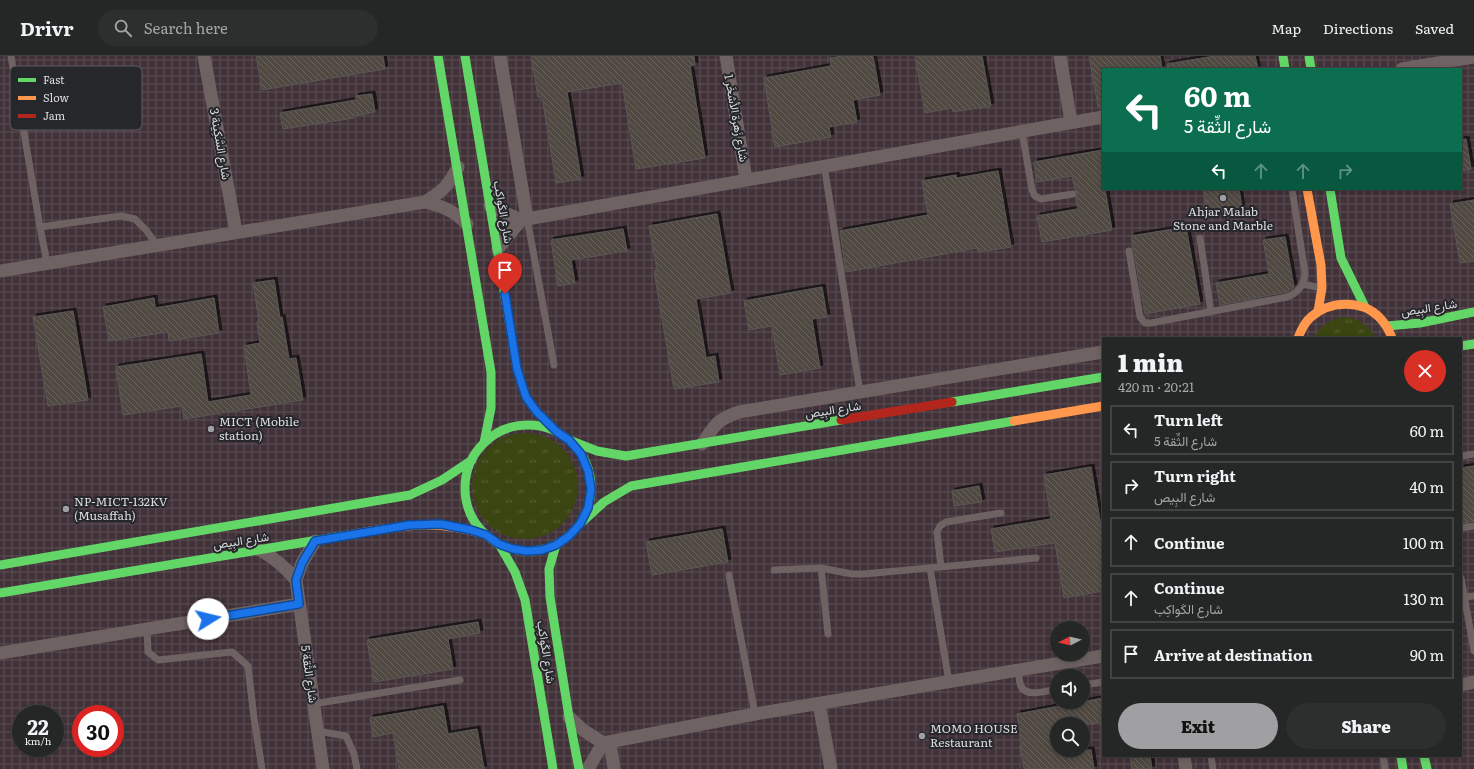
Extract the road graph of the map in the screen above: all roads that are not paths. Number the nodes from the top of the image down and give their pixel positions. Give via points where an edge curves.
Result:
1 (11, 56) edge
2 (204, 56) edge
3 (438, 56) edge
4 (465, 56) edge
5 (500, 56) edge
6 (726, 56) edge
7 (1060, 56) edge
8 (1283, 56) edge
9 (1474, 57) edge
10 (1310, 61) edge
11 (13, 66) edge
12 (1285, 68) edge
13 (1320, 68) edge
14 (1408, 68) edge
15 (1102, 117) edge
16 (1071, 122) junction
17 (24, 130) edge
18 (1022, 131) junction
19 (824, 165) junction
20 (458, 167) junction
21 (746, 179) junction
22 (1292, 190) edge
23 (1307, 190) edge
24 (1330, 190) edge
25 (1073, 194) dead end
26 (425, 202) junction
27 (490, 206) junction
28 (524, 219) junction
29 (467, 224) junction
30 (40, 227) junction
31 (236, 232) junction
32 (1200, 238) dead end
33 (157, 245) junction
34 (498, 249) junction
35 (1130, 251) dead end
36 (47, 263) junction
37 (0, 271) edge
38 (1302, 284) junction
39 (1322, 288) junction
40 (1365, 307) junction
41 (1318, 311) junction
42 (1211, 312) junction
43 (1474, 312) edge
44 (1387, 326) junction
45 (1299, 335) edge
46 (1392, 337) edge
47 (1474, 344) edge
48 (1462, 346) edge
49 (1102, 352) edge
50 (554, 365) dead end
51 (1102, 378) edge
52 (860, 392) junction
53 (1102, 406) edge
54 (557, 432) junction
55 (569, 440) junction
56 (484, 444) junction
57 (702, 444) junction
58 (1474, 454) edge
59 (1462, 456) edge
60 (472, 460) junction
61 (1001, 513) dead end
62 (580, 524) junction
63 (1474, 526) edge
64 (1462, 528) edge
65 (486, 535) junction
66 (315, 541) junction
67 (499, 544) junction
68 (556, 545) junction
69 (260, 550) junction
70 (1036, 558) dead end
71 (0, 565) edge
72 (941, 567) junction
73 (821, 568) junction
74 (930, 568) junction
75 (774, 570) dead end
76 (729, 575) dead end
77 (296, 580) junction
78 (1462, 584) edge
79 (0, 594) edge
80 (1474, 596) edge
81 (1464, 597) junction
82 (299, 604) junction
83 (147, 629) junction
84 (828, 634) dead end
85 (1474, 651) edge
86 (0, 653) edge
87 (1102, 656) edge
88 (1018, 670) junction
89 (460, 680) dead end
90 (949, 682) junction
91 (1102, 682) edge
92 (1474, 682) edge
93 (1090, 684) edge
94 (1462, 685) edge
95 (1050, 690) edge
96 (313, 704) junction
97 (820, 704) junction
98 (755, 714) junction
99 (569, 716) junction
100 (317, 731) junction
101 (606, 742) junction
102 (1184, 757) edge
103 (1211, 757) edge
104 (1383, 757) edge
105 (1401, 757) edge
106 (1424, 757) edge
107 (262, 769) edge
108 (323, 769) edge
109 (357, 769) edge
110 (553, 769) edge
111 (579, 769) edge
112 (588, 769) edge
113 (614, 769) edge
114 (831, 769) edge
115 (1186, 769) edge
116 (1213, 769) edge
117 (1385, 769) edge
118 (1403, 769) edge
119 (1427, 769) edge

1 - 11 lane
2 - 31 street, شارع السَّكِينة 3
3 - 20 street
4 - 27 street, شارع الكَواكِب
5 - 28 street
6 - 21 street, شارع زَهرة الأشخَر 1
7 - 16 street
8 - 12 street
9 - 14 street
10 - 13 street
15 - 16 street
16 - 18 street
17 - 30 lane
18 - 19 street
18 - 25 lane via 1035,196 1041,199
19 - 21 street
19 - 52 lane
20 - 26 street via 441,192
20 - 29 street
21 - 28 street
22 - 38 lane via 1305,268
23 - 39 street via 1322,265
24 - 40 street via 1341,258
26 - 29 street via 458,214
26 - 31 street
27 - 28 street
27 - 34 street, شارع الكَواكِب
28 - 34 street
28 - 50 lane
29 - 56 street via 491,372 490,420
30 - 33 lane via 121,216 135,219
30 - 36 lane
31 - 33 street
32 - 42 lane
33 - 36 street
34 - 54 street, شارع الكَواكِب via 517,369 526,397
35 - 42 lane via 1143,322 1148,324
36 - 37 street
38 - 39 lane
38 - 42 lane via 1293,295 1287,297
39 - 41 street
40 - 41 street via 1349,303 1333,305
40 - 44 street
41 - 45 street via 1307,321
43 - 44 street, شارع البِيص via 1420,323
44 - 46 street
47 - 48 street
49 - 52 street
51 - 57 street, شارع البِيص
52 - 57 street via 726,416 717,422
53 - 62 street via 631,486 600,504
54 - 55 street
54 - 56 street via 526,425 496,434
55 - 57 street, شارع البِيص via 604,454 626,456
55 - 62 street via 581,454 588,471 591,489 588,508
56 - 60 street
58 - 59 lane
60 - 65 street via 465,492 468,508
60 - 71 street, شارع البِيص via 453,475 410,495
61 - 72 lane via 946,522 940,526 937,532
62 - 68 street
63 - 64 lane
65 - 66 street, شارع البِيص via 456,526 425,524
65 - 67 street
66 - 69 street, شارع البِيص
66 - 77 street, شارع الثِّقة 5 via 302,563
67 - 68 street via 527,551 542,550
67 - 110 street, شارع الكَواكِب via 515,572 525,600
68 - 99 street, شارع الكَواكِب via 549,569 550,597
69 - 77 street via 282,564
69 - 79 street, شارع البِيص
70 - 72 lane
72 - 74 lane
73 - 74 lane via 852,574
73 - 75 lane
73 - 84 lane
74 - 90 lane
76 - 98 lane
77 - 82 street, شارع الثِّقة 5
78 - 81 lane
80 - 81 lane
81 - 85 lane
82 - 83 street
82 - 96 street, شارع الثِّقة 5
83 - 86 street
83 - 107 lane via 148,652 158,660 232,652 248,666
87 - 88 street
88 - 90 street
88 - 95 lane via 1023,690 1034,693
89 - 96 lane
90 - 97 street
91 - 93 lane
92 - 94 street
96 - 100 street, شارع الثِّقة 5
97 - 98 street
97 - 114 street
98 - 101 street
99 - 101 street via 583,730
99 - 111 street, شارع الكَواكِب
100 - 108 street, شارع الثِّقة 5
100 - 109 lane via 346,736
101 - 112 street
101 - 113 street
102 - 115 street
103 - 116 lane
104 - 117 lane
105 - 118 street
106 - 119 street

